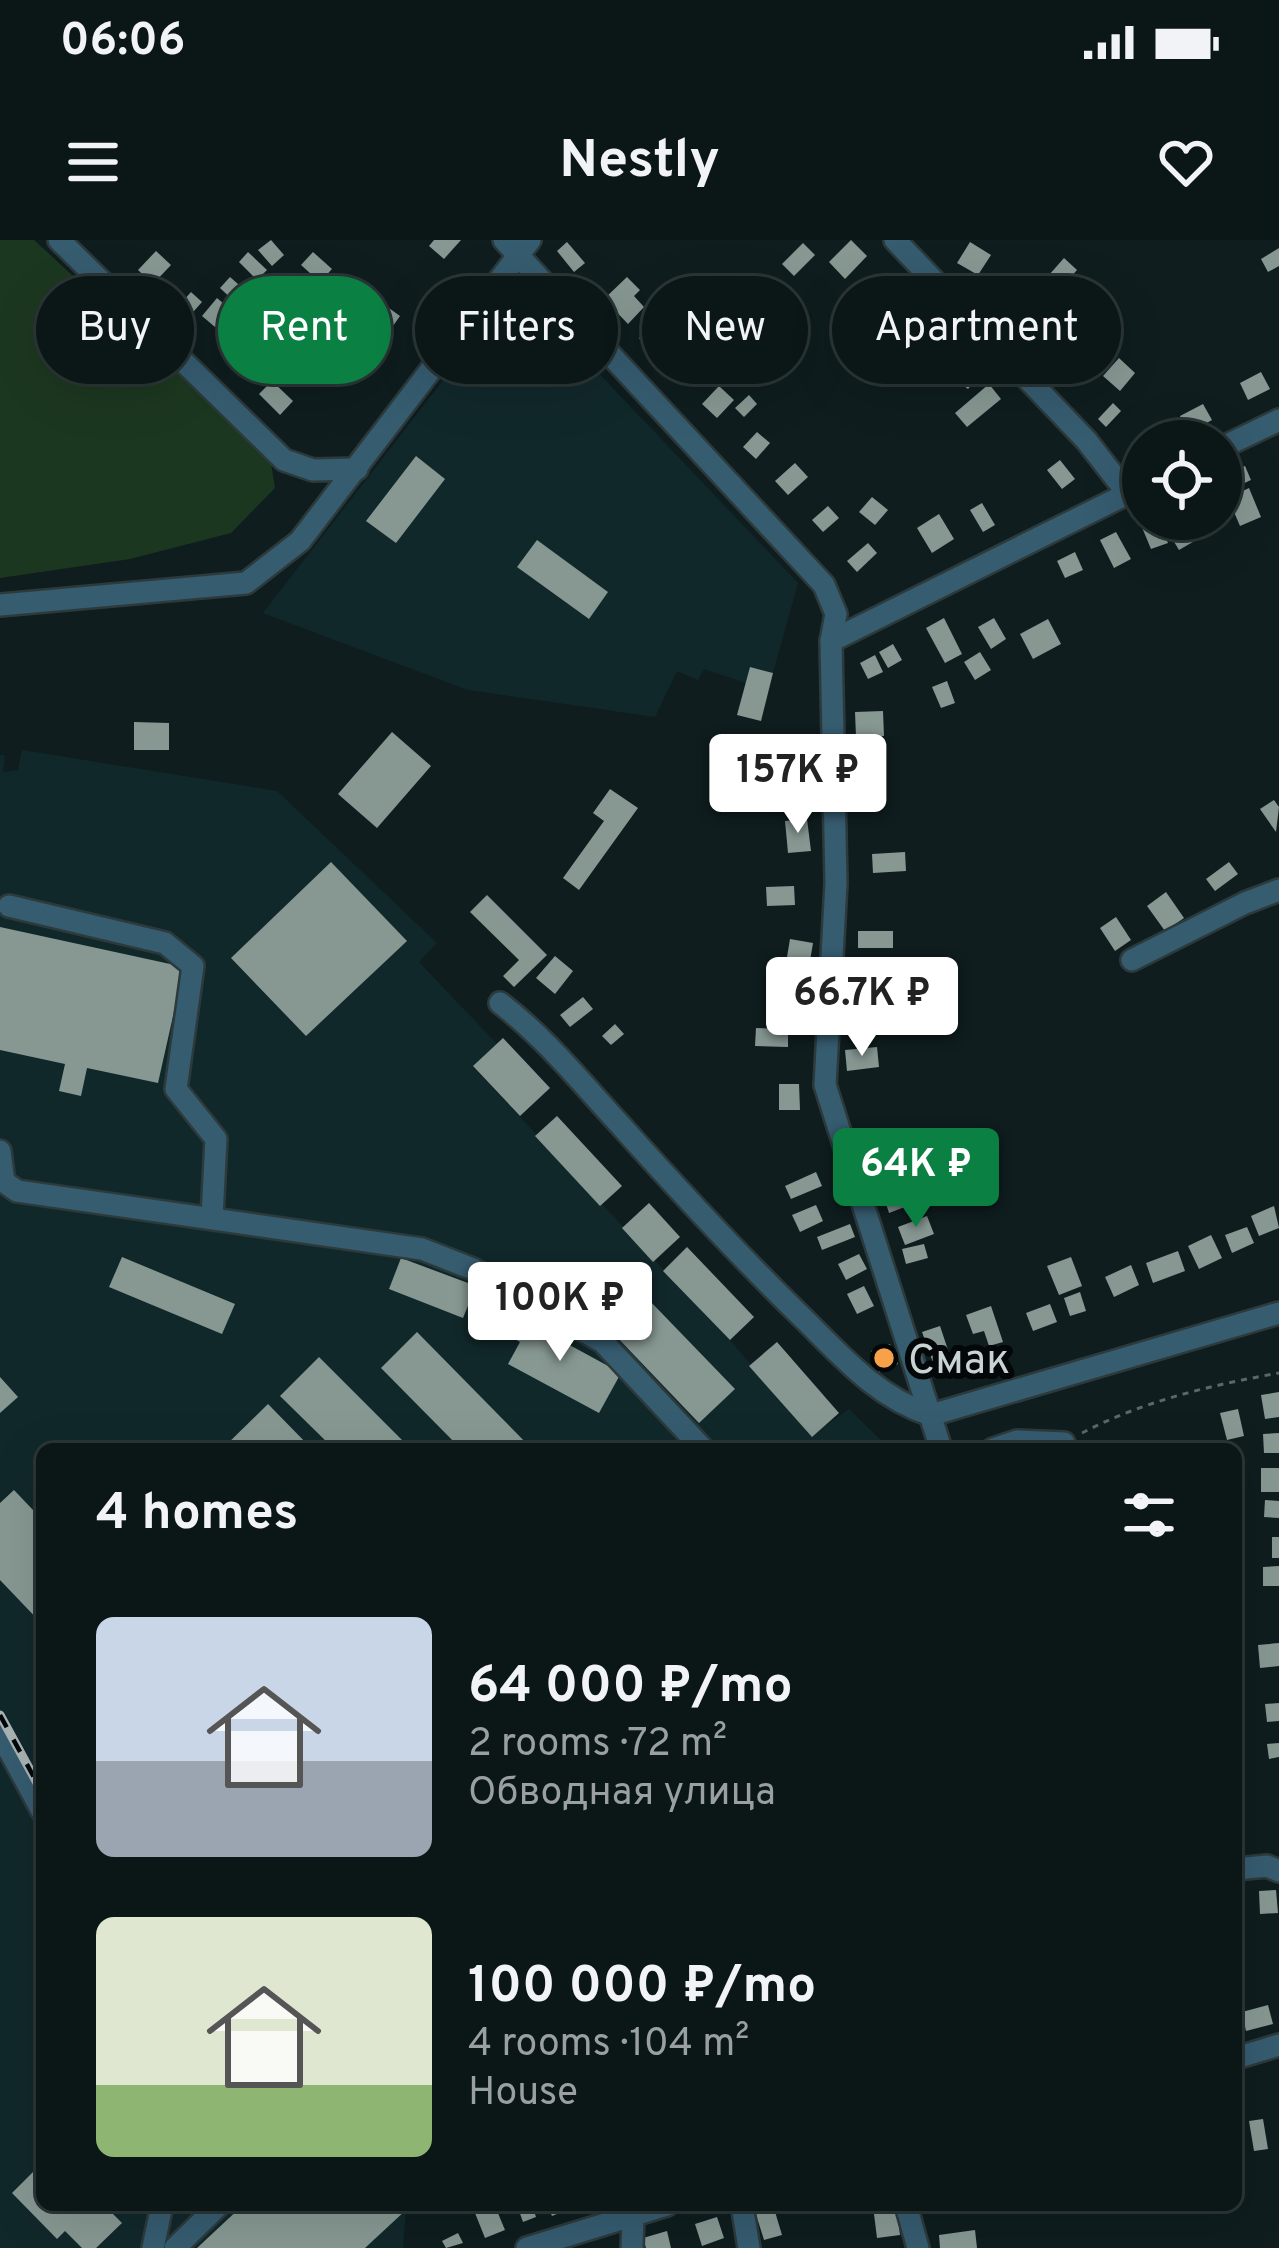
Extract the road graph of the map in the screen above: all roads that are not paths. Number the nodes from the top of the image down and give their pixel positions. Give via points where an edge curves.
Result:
1 (59, 240) edge
2 (895, 240) edge
3 (518, 245) edge
4 (1279, 420) edge
5 (1242, 438) edge
6 (357, 469) junction
7 (1122, 477) edge
8 (1122, 496) edge
9 (0, 604) edge
10 (830, 641) junction
11 (1279, 890) edge
12 (9, 906) dead end
13 (1132, 960) dead end
14 (500, 1003) dead end
15 (0, 1151) edge
16 (212, 1217) junction
17 (1279, 1313) edge
18 (931, 1415) junction
19 (697, 1443) edge
20 (939, 1443) edge
21 (0, 1733) edge
22 (36, 1800) edge
23 (1242, 1868) edge
24 (1279, 1870) edge
25 (1279, 2045) edge
26 (1242, 2056) edge
27 (161, 2211) edge
28 (213, 2211) edge
29 (650, 2211) edge
30 (743, 2211) edge
31 (908, 2211) edge
32 (633, 2217) junction
33 (535, 2247) edge
34 (153, 2248) edge
35 (175, 2248) edge
36 (632, 2248) edge
37 (749, 2248) edge
38 (918, 2248) edge

1 - 6 street via 284,460 313,470
2 - 7 street
3 - 6 street
3 - 10 street via 824,585 836,614
4 - 5 street
6 - 9 street via 300,541 246,583
8 - 10 street
10 - 18 street via 836,883 824,1084
11 - 13 street
12 - 16 street via 165,943 193,966 176,1089 216,1139
14 - 18 street via 854,1368 902,1406
15 - 16 street via 4,1182 17,1191
16 - 19 street via 422,1249 473,1269 603,1342
17 - 18 street
18 - 20 street
21 - 22 street
23 - 24 street
25 - 26 street
27 - 34 street
28 - 35 street
29 - 32 street
30 - 37 street
31 - 38 street
32 - 33 street
32 - 36 street

